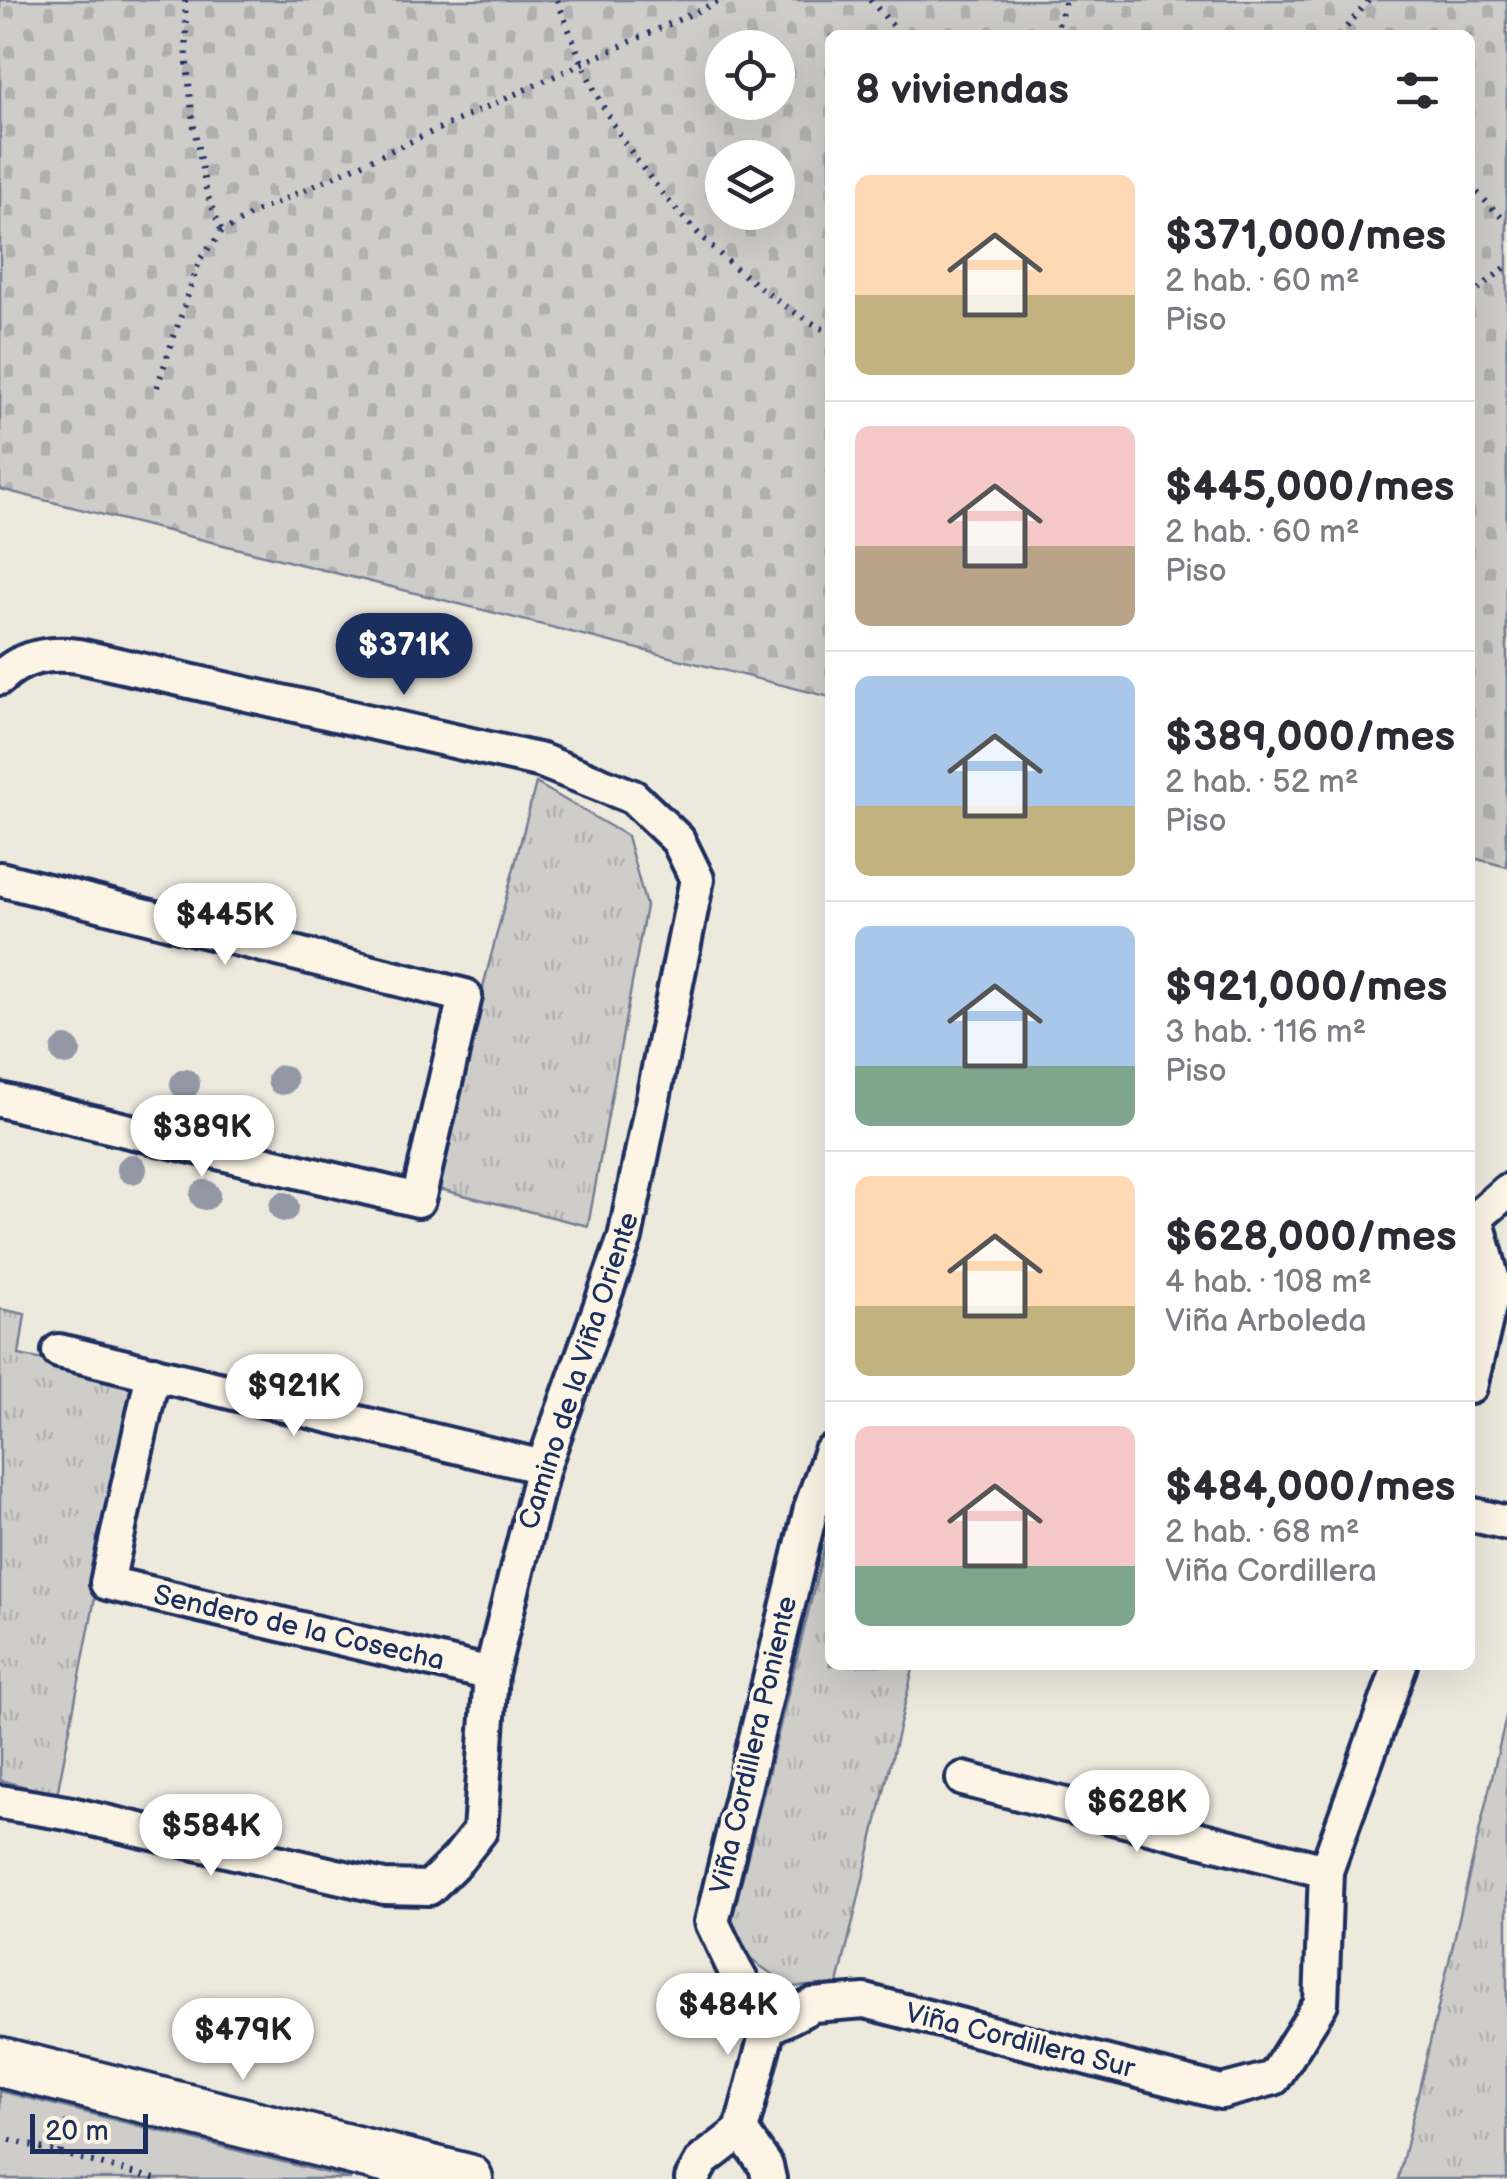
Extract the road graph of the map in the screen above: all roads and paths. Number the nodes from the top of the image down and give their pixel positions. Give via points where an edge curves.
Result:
1 (185, 0) edge
2 (558, 0) edge
3 (722, 0) edge
4 (870, 0) edge
5 (1066, 0) edge
6 (1369, 0) edge
7 (897, 30) edge
8 (1057, 30) edge
9 (1344, 30) edge
10 (582, 64) junction
11 (1475, 189) edge
12 (1507, 224) edge
13 (222, 232) junction
14 (1507, 266) edge
15 (1475, 292) edge
16 (825, 330) edge
17 (158, 387) dead end
18 (0, 678) edge
19 (0, 879) edge
20 (0, 1100) edge
21 (1507, 1191) edge
22 (1475, 1215) edge
23 (1475, 1223) edge
24 (59, 1351) dead end
25 (1475, 1366) edge
26 (153, 1372) junction
27 (543, 1466) junction
28 (825, 1482) edge
29 (820, 1510) edge
30 (1475, 1515) edge
31 (1507, 1524) edge
32 (1398, 1670) edge
33 (491, 1674) junction
34 (964, 1779) dead end
35 (0, 1802) edge
36 (1326, 1871) junction
37 (768, 2028) junction
38 (0, 2062) edge
39 (741, 2131) junction
40 (0, 2138) edge
41 (155, 2179) edge
42 (468, 2179) edge
43 (692, 2179) edge
44 (768, 2179) edge

1 - 13 path via 194,122 206,194
2 - 10 path
3 - 10 path
4 - 7 path
5 - 8 path
6 - 9 path
10 - 13 path
10 - 16 path via 621,135 677,210 743,274
11 - 12 path
13 - 17 path via 200,259
14 - 15 path
18 - 27 street, Camino de la Viña Oriente via 40,656 79,656 542,761 633,797 678,840 698,880 626,1238
19 - 20 street via 466,996 418,1200
21 - 22 street
23 - 25 street via 1494,1285
24 - 26 street
26 - 27 street
26 - 33 street, Sendero de la Cosecha via 107,1583
27 - 33 street, Camino de la Viña Oriente
28 - 29 street, Viña Cordillera Poniente
29 - 37 street, Viña Cordillera Poniente via 712,1922
30 - 31 street
32 - 36 street
33 - 35 street, Camino de la Viña Oriente via 480,1830 429,1888 384,1886
34 - 36 street
36 - 37 street, Viña Cordillera Sur via 1321,2003 1274,2078 1221,2092 864,2002 813,2005
37 - 39 street
38 - 42 street
39 - 43 street via 702,2160
39 - 44 street
40 - 41 path

